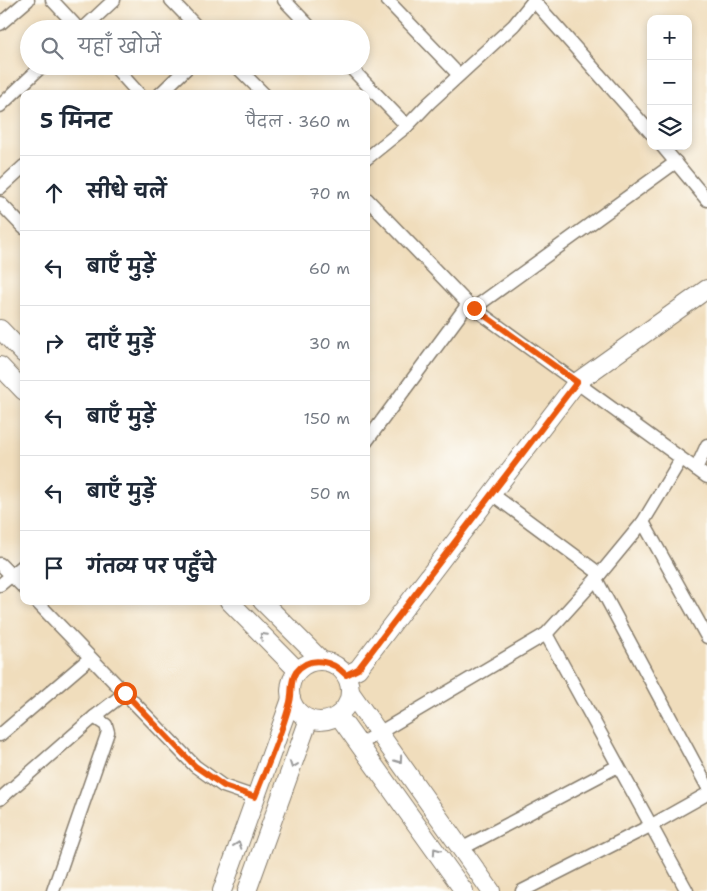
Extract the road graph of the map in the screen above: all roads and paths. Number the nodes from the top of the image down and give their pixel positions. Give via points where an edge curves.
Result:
1 (28, 0) edge
2 (52, 0) edge
3 (114, 0) edge
4 (171, 0) edge
5 (284, 0) edge
6 (387, 0) edge
7 (534, 0) edge
8 (72, 20) edge
9 (91, 20) edge
10 (190, 20) edge
11 (303, 20) edge
12 (0, 24) edge
13 (33, 75) edge
14 (122, 75) edge
15 (180, 75) edge
16 (245, 75) edge
17 (358, 75) edge
18 (459, 75) junction
19 (135, 90) edge
20 (164, 90) edge
21 (260, 90) edge
22 (0, 106) edge
23 (408, 126) junction
24 (647, 128) edge
25 (666, 150) edge
26 (370, 156) edge
27 (676, 162) junction
28 (20, 170) edge
29 (0, 188) edge
30 (707, 200) edge
31 (0, 203) edge
32 (370, 207) edge
33 (20, 224) edge
34 (707, 288) edge
35 (471, 306) junction
36 (0, 329) edge
37 (20, 350) edge
38 (0, 366) edge
39 (577, 382) junction
40 (20, 386) edge
41 (370, 435) edge
42 (707, 445) edge
43 (681, 459) junction
44 (696, 469) junction
45 (707, 477) edge
46 (492, 494) junction
47 (642, 522) junction
48 (0, 564) edge
49 (20, 569) edge
50 (12, 576) junction
51 (598, 577) junction
52 (20, 584) edge
53 (0, 585) edge
54 (40, 605) edge
55 (233, 605) edge
56 (266, 605) edge
57 (546, 634) junction
58 (707, 637) edge
59 (90, 658) junction
60 (322, 660) junction
61 (297, 670) junction
62 (346, 675) junction
63 (350, 692) junction
64 (125, 693) junction
65 (291, 700) junction
66 (338, 715) junction
67 (94, 717) junction
68 (310, 719) junction
69 (380, 732) junction
70 (0, 735) edge
71 (360, 744) junction
72 (618, 766) junction
73 (707, 786) edge
74 (707, 794) edge
75 (255, 797) junction
76 (0, 799) edge
77 (650, 826) junction
78 (462, 849) junction
79 (684, 890) edge
80 (54, 891) edge
81 (222, 891) edge
82 (247, 891) edge
83 (464, 891) edge
84 (491, 891) edge
85 (522, 891) edge

1 - 12 street
2 - 8 street
3 - 9 street
4 - 10 street
5 - 11 street
6 - 18 street
7 - 18 street via 514,25
7 - 24 street
13 - 22 street
14 - 19 street
15 - 20 street
16 - 21 street
17 - 23 street
18 - 23 street
23 - 26 street
25 - 27 street
27 - 30 street
27 - 35 street
28 - 29 street
31 - 33 street
32 - 35 street
34 - 39 street
35 - 39 street
35 - 41 street
36 - 37 street
38 - 40 street
39 - 43 street
39 - 46 street
42 - 44 street
43 - 44 street
43 - 47 street
44 - 45 street
46 - 51 street
46 - 62 street via 358,669
47 - 51 street
47 - 58 street
48 - 50 street
49 - 50 street
50 - 52 street
50 - 53 street
51 - 57 street
51 - 73 street
54 - 59 street
61 -> 55 street
56 - 60 street
57 - 69 street
57 - 72 street
59 - 64 street
59 - 70 street
60 - 61 street
60 - 62 street via 340,668
61 - 65 street via 291,682
62 - 63 street
63 - 66 street via 345,708
63 - 69 street
64 - 67 street
64 - 75 street via 195,766 224,786
65 - 68 street via 301,715
65 - 75 street
66 - 68 street via 319,721
66 - 71 street
67 - 76 street
67 - 80 street via 106,725 108,732
68 -> 82 street
69 - 71 street
69 -> 78 street
83 -> 71 street
72 - 77 street
72 - 78 street
74 - 77 street
81 -> 75 street
77 - 79 street
77 - 85 street
78 - 84 street

